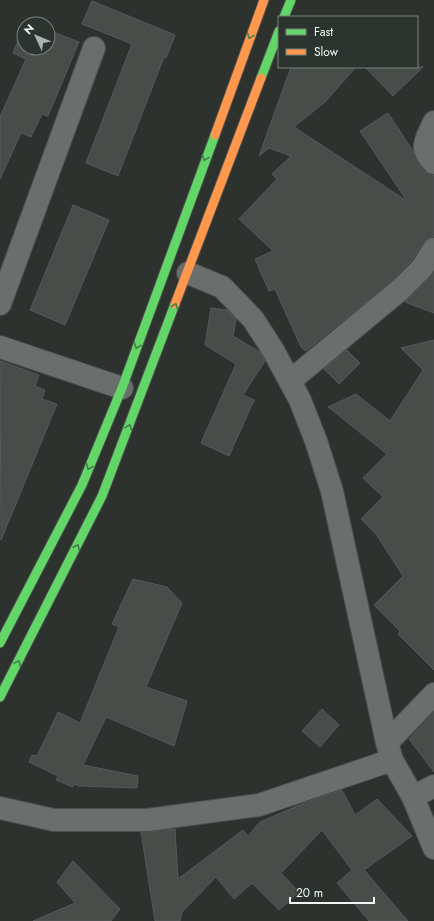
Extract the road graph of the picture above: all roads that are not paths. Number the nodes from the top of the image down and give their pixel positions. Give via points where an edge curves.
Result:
1 (264, 0) edge
2 (290, 0) edge
3 (284, 16) edge
4 (278, 34) edge
5 (94, 48) dead end
6 (434, 122) edge
7 (434, 163) edge
8 (434, 249) edge
9 (188, 273) junction
10 (0, 304) edge
11 (0, 347) edge
12 (290, 381) junction
13 (122, 388) junction
14 (0, 643) edge
15 (434, 694) edge
16 (0, 697) edge
17 (390, 752) junction
18 (434, 786) edge
19 (413, 797) junction
20 (0, 808) edge
21 (434, 848) edge

1 -> 13 main road
2 - 3 main road
4 - 9 main road
5 - 10 street
6 - 7 street via 424,147 426,155
8 - 12 street via 422,268 401,289
9 - 12 street via 222,286 253,319
16 -> 9 main road via 102,496
11 - 13 street
12 - 17 street via 300,400 332,491
13 -> 14 main road via 82,484
15 - 17 street
17 - 19 street
17 - 20 street via 258,805 147,820 54,820
18 - 19 street
19 - 21 street

